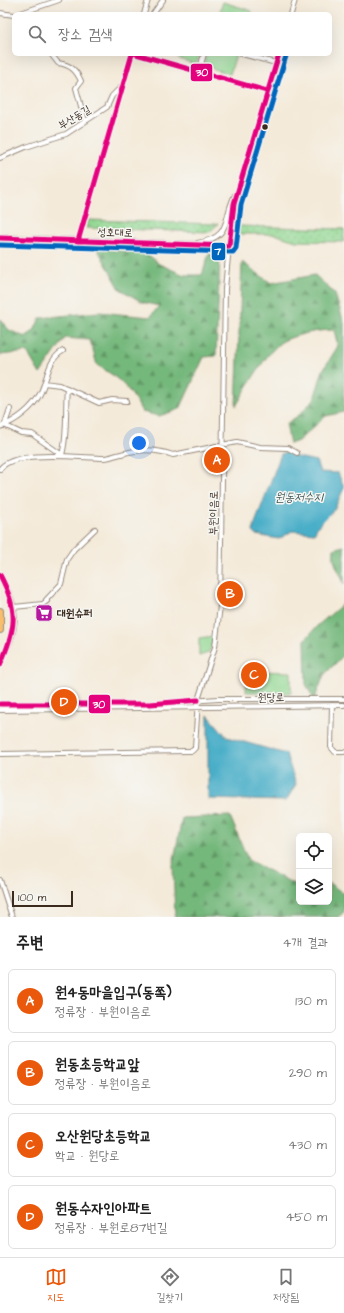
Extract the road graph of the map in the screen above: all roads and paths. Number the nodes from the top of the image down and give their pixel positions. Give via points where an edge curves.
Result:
1 (59, 0) edge
2 (148, 0) edge
3 (163, 0) edge
4 (295, 0) edge
5 (24, 12) edge
6 (145, 12) edge
7 (154, 12) edge
8 (292, 12) edge
9 (0, 13) edge
10 (12, 16) edge
11 (53, 56) edge
12 (131, 56) edge
13 (143, 56) edge
14 (203, 56) edge
15 (250, 56) edge
16 (278, 56) edge
17 (276, 63) junction
18 (199, 71) junction
19 (123, 85) junction
20 (267, 91) junction
21 (86, 121) junction
22 (0, 158) edge
23 (239, 188) junction
24 (0, 238) edge
25 (78, 241) junction
26 (191, 244) junction
27 (229, 246) junction
28 (63, 351) dead end
29 (44, 384) junction
30 (67, 388) junction
31 (127, 401) dead end
32 (10, 409) dead end
33 (1, 427) edge
34 (222, 444) junction
35 (297, 453) dead end
36 (62, 455) junction
37 (0, 469) edge
38 (95, 530) dead end
39 (0, 575) edge
40 (14, 607) junction
41 (0, 611) edge
42 (0, 630) edge
43 (0, 665) edge
44 (344, 699) edge
45 (198, 700) junction
46 (0, 704) edge
47 (94, 704) junction
48 (332, 705) junction
49 (344, 705) edge
50 (198, 707) junction
51 (94, 709) junction
52 (0, 710) edge
53 (344, 752) edge
54 (0, 754) edge
55 (0, 880) edge
56 (12, 917) edge

1 - 5 street
2 - 6 street
3 - 7 street
4 - 8 street
9 - 10 street
11 - 21 street via 58,63 68,65 77,72 81,81 76,88
12 - 19 street
13 - 18 street
14 - 18 street
15 - 17 street
16 - 17 street
17 - 20 street
18 - 20 street
19 - 21 street, 부산동길 via 112,96 107,107
19 - 25 street
20 - 23 street
21 - 22 street, 부산동길 via 66,134
23 - 26 street via 224,229 219,235 208,242
23 - 27 street, 부원이음로 via 234,204
24 - 25 main road, 성호대로
25 - 26 main road, 성호대로
26 - 27 main road, 성호대로
27 - 34 street, 부원이음로 via 225,289
28 - 29 street via 54,359
29 - 30 street
29 - 33 street via 37,400 25,412
30 - 31 street via 99,403 112,400
30 - 36 street via 68,408
32 - 33 street
33 - 36 street via 32,434
34 - 35 street via 237,442 260,447 280,447
34 - 36 street via 173,455 142,450 104,458
34 - 45 street, 부원이음로 via 220,606 215,647
36 - 37 street via 10,460
38 - 40 street via 74,549 67,559 61,584 43,604
39 - 40 street
40 - 43 street via 14,635
41 - 42 highway
44 - 45 street, 원당로
45 - 47 street, 원당로 via 150,704
45 - 50 street, 부원이음로
46 - 47 street, 원당로
47 - 51 street
48 - 49 street, 원당로
48 - 50 street, 원당로
48 - 53 street via 331,747 335,752
50 - 51 street, 원당로
50 - 54 street, 부원이음로 via 196,744 192,751
51 - 52 street, 원당로
55 - 56 street

